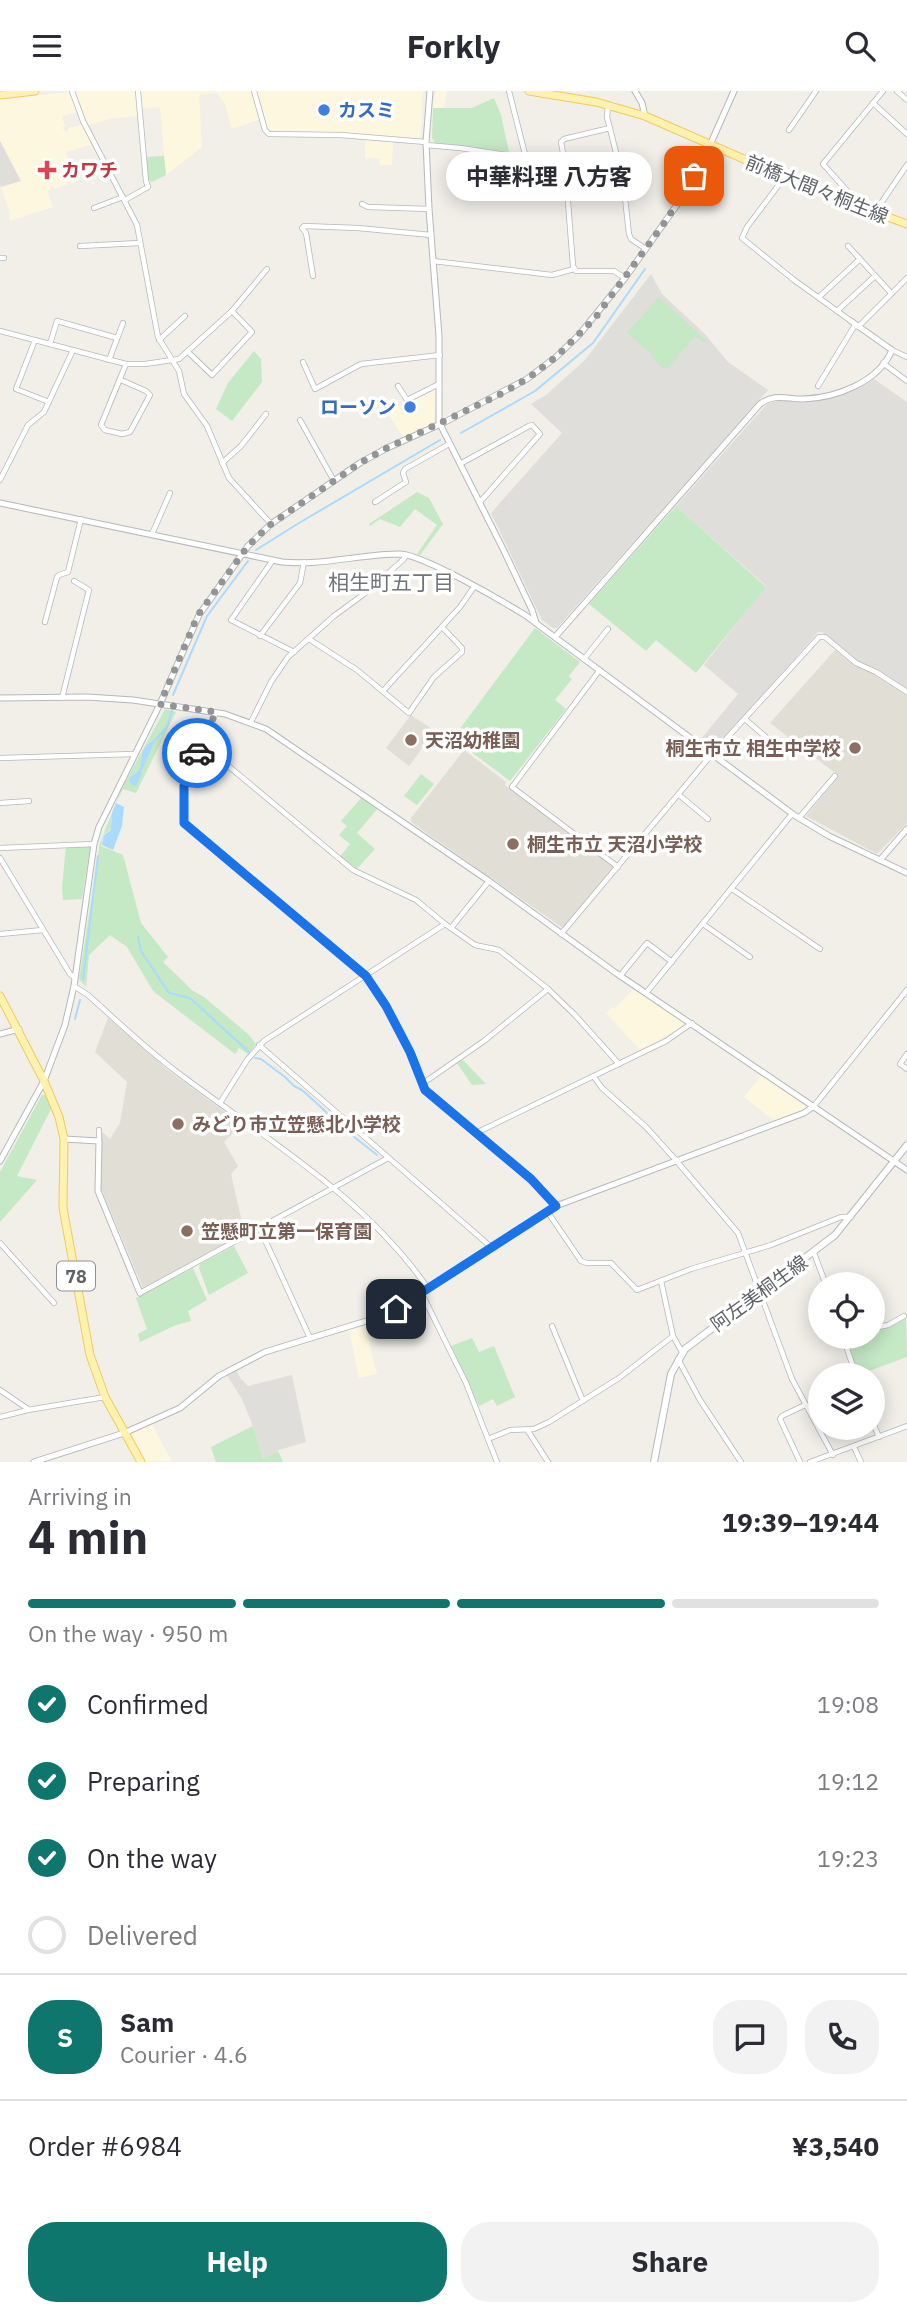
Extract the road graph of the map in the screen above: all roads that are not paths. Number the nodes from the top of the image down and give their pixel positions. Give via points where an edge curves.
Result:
1 (35, 91) edge
2 (72, 91) edge
3 (138, 91) edge
4 (254, 91) edge
5 (430, 91) edge
6 (509, 91) edge
7 (529, 91) edge
8 (635, 91) edge
9 (734, 91) edge
10 (816, 91) edge
11 (883, 91) edge
12 (897, 91) edge
13 (0, 95) edge
14 (907, 100) edge
15 (873, 103) junction
16 (608, 105) junction
17 (645, 116) junction
18 (610, 128) junction
19 (789, 130) dead end
20 (907, 134) edge
21 (426, 143) junction
22 (710, 145) junction
23 (526, 158) junction
24 (565, 163) junction
25 (907, 165) edge
26 (784, 178) junction
27 (124, 199) junction
28 (362, 204) dead end
29 (853, 205) junction
30 (94, 208) dead end
31 (429, 209) junction
32 (875, 213) junction
33 (907, 224) edge
34 (431, 235) junction
35 (140, 243) junction
36 (80, 246) dead end
37 (848, 246) dead end
38 (646, 249) junction
39 (860, 260) junction
40 (433, 261) junction
41 (267, 269) dead end
42 (574, 269) junction
43 (313, 276) dead end
44 (875, 276) junction
45 (625, 278) junction
46 (907, 278) edge
47 (891, 293) junction
48 (819, 297) junction
49 (232, 311) junction
50 (837, 311) junction
51 (185, 316) dead end
52 (123, 323) dead end
53 (855, 324) junction
54 (0, 331) edge
55 (117, 338) junction
56 (35, 340) junction
57 (159, 340) junction
58 (50, 344) junction
59 (73, 350) junction
60 (892, 350) junction
61 (188, 352) junction
62 (440, 355) junction
63 (907, 357) edge
64 (108, 360) junction
65 (173, 361) junction
66 (303, 362) dead end
67 (883, 363) junction
68 (126, 364) junction
69 (121, 380) junction
70 (907, 381) edge
71 (439, 384) junction
72 (398, 386) dead end
73 (818, 386) dead end
74 (49, 402) junction
75 (266, 414) dead end
76 (300, 420) dead end
77 (439, 425) junction
78 (449, 444) junction
79 (222, 463) junction
80 (460, 464) junction
81 (0, 480) edge
82 (334, 481) junction
83 (170, 493) dead end
84 (0, 502) edge
85 (376, 502) dead end
86 (480, 502) junction
87 (81, 519) junction
88 (271, 524) junction
89 (152, 534) junction
90 (242, 553) junction
91 (405, 555) junction
92 (273, 560) junction
93 (304, 562) junction
94 (74, 581) dead end
95 (474, 587) junction
96 (45, 622) dead end
97 (536, 623) junction
98 (442, 627) junction
99 (608, 629) dead end
100 (260, 636) junction
101 (555, 637) junction
102 (309, 639) junction
103 (294, 652) junction
104 (584, 659) junction
105 (599, 671) junction
106 (383, 691) junction
107 (907, 692) edge
108 (0, 698) edge
109 (62, 698) junction
110 (160, 704) junction
111 (216, 712) junction
112 (746, 720) junction
113 (251, 722) junction
114 (203, 741) junction
115 (774, 744) dead end
116 (134, 754) junction
117 (712, 756) junction
118 (0, 758) edge
119 (835, 776) dead end
120 (679, 795) junction
121 (29, 800) dead end
122 (0, 803) edge
123 (792, 814) junction
124 (799, 818) junction
125 (708, 819) dead end
126 (907, 829) edge
127 (93, 843) junction
128 (0, 848) edge
129 (0, 859) edge
130 (880, 860) junction
131 (618, 867) junction
132 (907, 873) edge
133 (489, 881) junction
134 (732, 889) junction
135 (445, 924) junction
136 (703, 924) junction
137 (451, 928) junction
138 (43, 930) junction
139 (0, 934) edge
140 (561, 934) junction
141 (820, 949) dead end
142 (750, 957) dead end
143 (672, 962) junction
144 (366, 976) junction
145 (620, 976) junction
146 (75, 978) junction
147 (74, 986) junction
148 (548, 989) junction
149 (907, 991) edge
150 (646, 993) junction
151 (0, 996) edge
152 (692, 1023) junction
153 (19, 1029) junction
154 (0, 1034) edge
155 (259, 1045) junction
156 (907, 1054) edge
157 (619, 1064) junction
158 (907, 1069) edge
159 (594, 1077) junction
160 (44, 1081) junction
161 (422, 1084) junction
162 (220, 1103) junction
163 (814, 1106) junction
164 (99, 1130) dead end
165 (475, 1133) junction
166 (64, 1139) junction
167 (99, 1141) junction
168 (907, 1145) edge
169 (388, 1157) junction
170 (0, 1161) edge
171 (677, 1162) junction
172 (894, 1162) junction
173 (907, 1170) edge
174 (334, 1188) junction
175 (556, 1206) junction
176 (547, 1211) junction
177 (852, 1217) junction
178 (260, 1229) junction
179 (0, 1243) edge
180 (490, 1246) junction
181 (746, 1252) junction
182 (814, 1253) junction
183 (821, 1272) edge
184 (661, 1281) junction
185 (424, 1289) junction
186 (760, 1292) junction
187 (140, 1293) joint
188 (54, 1303) dead end
189 (904, 1316) dead end
190 (552, 1326) dead end
191 (885, 1326) edge
192 (673, 1336) junction
193 (310, 1338) junction
194 (682, 1352) junction
195 (678, 1359) junction
196 (0, 1390) edge
197 (105, 1397) junction
198 (583, 1401) junction
199 (805, 1405) junction
200 (28, 1410) junction
201 (0, 1417) edge
202 (907, 1426) edge
203 (527, 1430) junction
204 (124, 1433) junction
205 (885, 1435) edge
206 (488, 1439) junction
207 (872, 1440) edge
208 (854, 1447) junction
209 (833, 1455) junction
210 (34, 1462) edge
211 (141, 1462) edge
212 (497, 1462) edge
213 (548, 1462) edge
214 (653, 1462) edge
215 (741, 1462) edge
216 (800, 1462) edge
217 (813, 1462) edge
218 (861, 1462) edge

1 - 13 main road
2 - 27 street
3 - 27 street via 148,187
4 - 21 street via 268,133
5 - 21 street
6 - 23 street
7 - 16 main road, 前橋大間々桐生線
8 - 17 street
9 - 22 street
10 - 19 street
11 - 15 street
12 - 14 street
15 - 20 street
15 - 29 street via 823,164 850,194
16 - 17 main road, 前橋大間々桐生線
16 - 18 street
17 - 22 main road, 前橋大間々桐生線
18 - 24 street via 562,140
18 - 38 street via 629,234
21 - 23 street
21 - 31 street
22 - 26 main road, 前橋大間々桐生線
22 - 38 street
23 - 24 street
24 - 42 street
25 - 32 street
26 - 29 main road, 前橋大間々桐生線
26 - 48 street via 742,238
27 - 30 street
27 - 35 street
28 - 31 street
29 - 32 main road, 前橋大間々桐生線
31 - 34 street
32 - 33 main road, 前橋大間々桐生線
34 - 40 street
34 - 43 street via 304,226
35 - 36 street
35 - 57 street
37 - 39 street
38 - 45 street
39 - 44 street
39 - 48 street
40 - 42 street via 552,275
40 - 62 street
41 - 49 street
42 - 45 street via 614,271
44 - 47 street
44 - 50 street
45 - 77 street via 587,327 556,357 527,379
46 - 47 street
47 - 53 street
48 - 50 street
49 - 61 street
49 - 61 street via 251,332 212,375
50 - 53 street
51 - 57 street
52 - 55 street
53 - 60 street
53 - 73 street
54 - 56 street
55 - 58 street via 57,321
55 - 64 street
56 - 58 street
56 - 74 street via 16,390
57 - 65 street
58 - 59 street
59 - 64 street
59 - 74 street
60 - 63 street
60 - 67 street
61 - 65 street
62 - 66 street via 361,364 315,389
62 - 71 street
64 - 68 street
65 - 68 street
65 - 79 street via 184,394 207,426
67 - 70 street
67 - 101 street via 856,386 806,399 776,396 760,404
68 - 69 street
69 - 69 street via 102,427 126,434 150,393
71 - 72 street via 407,400
71 - 77 street
74 - 81 street via 42,415 28,425
75 - 79 street
76 - 82 street
77 - 78 street
77 - 82 street via 385,449
78 - 80 street
78 - 85 street via 405,469 406,482
79 - 88 street via 231,481
80 - 86 street
80 - 86 street via 529,426 539,432
82 - 88 street
83 - 89 street
84 - 87 street
86 - 97 street
87 - 89 street
87 - 96 street via 68,572 57,577
88 - 90 street
89 - 90 street
90 - 92 street
90 - 110 street via 198,615
91 - 93 street
91 - 95 street
91 - 102 street
92 - 93 street
92 - 100 street via 231,620
93 - 100 street via 300,583
94 - 109 street via 89,591
95 - 97 street
95 - 98 street
97 - 101 street
98 - 106 street
98 - 106 street via 463,651 434,677 409,713
99 - 104 street
100 - 103 street
101 - 104 street
102 - 103 street
102 - 106 street
103 - 113 street via 271,682
104 - 105 street
105 - 117 street
105 - 131 street via 512,787
107 - 112 street via 856,663 822,636
108 - 109 street
109 - 110 street via 108,697
110 - 111 street
110 - 116 street
111 - 113 street
111 - 114 street
112 - 115 street
112 - 117 street
113 - 133 street
114 - 135 street via 346,865 415,900
114 - 144 street via 184,786 184,823
116 - 118 street
116 - 127 street
117 - 120 street
117 - 123 street
119 - 124 street
120 - 125 street
120 - 131 street
121 - 122 street
123 - 124 street
123 - 134 street
124 - 130 street
126 - 130 street
127 - 128 street
127 - 146 street
129 - 138 street
130 - 132 street
131 - 140 street
133 - 137 street
133 - 140 street
134 - 136 street
134 - 141 street
135 - 137 street
135 - 144 street
136 - 142 street
136 - 143 street
137 - 148 street via 475,944 499,950
138 - 139 street
138 - 146 street
140 - 145 street
143 - 145 street via 647,943
143 - 150 street
144 - 155 street
144 - 161 street via 410,1052
145 - 150 street
146 - 147 street
147 - 160 street
147 - 162 street via 169,1067
148 - 157 street
148 - 161 street
149 - 163 street
150 - 152 street
151 - 153 main road, 78
152 - 157 street
152 - 163 street
153 - 154 street
153 - 160 main road, 78
155 - 162 street
155 - 169 street
156 - 158 street via 900,1063
157 - 159 street
159 - 165 street
159 - 171 street
160 - 166 main road, 78
160 - 170 street
161 - 165 street
162 - 174 street
163 - 171 street
163 - 172 street
164 - 167 street
165 - 175 street
166 - 167 street
166 - 197 main road, 78 via 63,1207 90,1355
167 - 187 street via 98,1191
168 - 172 main road, 阿左美桐生線
169 - 174 street
169 - 180 street
171 - 175 street
171 - 181 street via 736,1230
172 - 173 street
172 - 177 main road, 阿左美桐生線
174 - 178 street
174 - 185 street via 391,1244
175 - 176 street
176 - 180 street
176 - 184 street via 581,1261 611,1263 638,1290
177 - 181 street
177 - 182 main road, 阿左美桐生線
178 - 187 street
178 - 193 street
179 - 188 street
180 - 185 street
181 - 184 street
181 - 186 street
182 - 183 street
182 - 186 main road, 阿左美桐生線
184 - 192 street
185 - 193 street via 382,1317
185 - 206 street
186 - 194 main road, 阿左美桐生線
186 - 199 street
189 - 191 street
190 - 198 street
192 - 194 street
192 - 198 street
193 - 204 street via 261,1353 219,1376 183,1406
194 - 195 main road, 阿左美桐生線
195 - 214 main road, 阿左美桐生線
195 - 215 street
196 - 200 street
197 - 200 street
197 - 204 main road, 78
198 - 203 street
199 - 209 street
199 - 216 street via 779,1419
200 - 201 street
202 - 205 street
203 - 206 street via 510,1430
203 - 213 street
204 - 210 street
204 - 211 main road, 78
206 - 212 street
207 - 208 street
208 - 209 street
208 - 218 street
209 - 217 street

